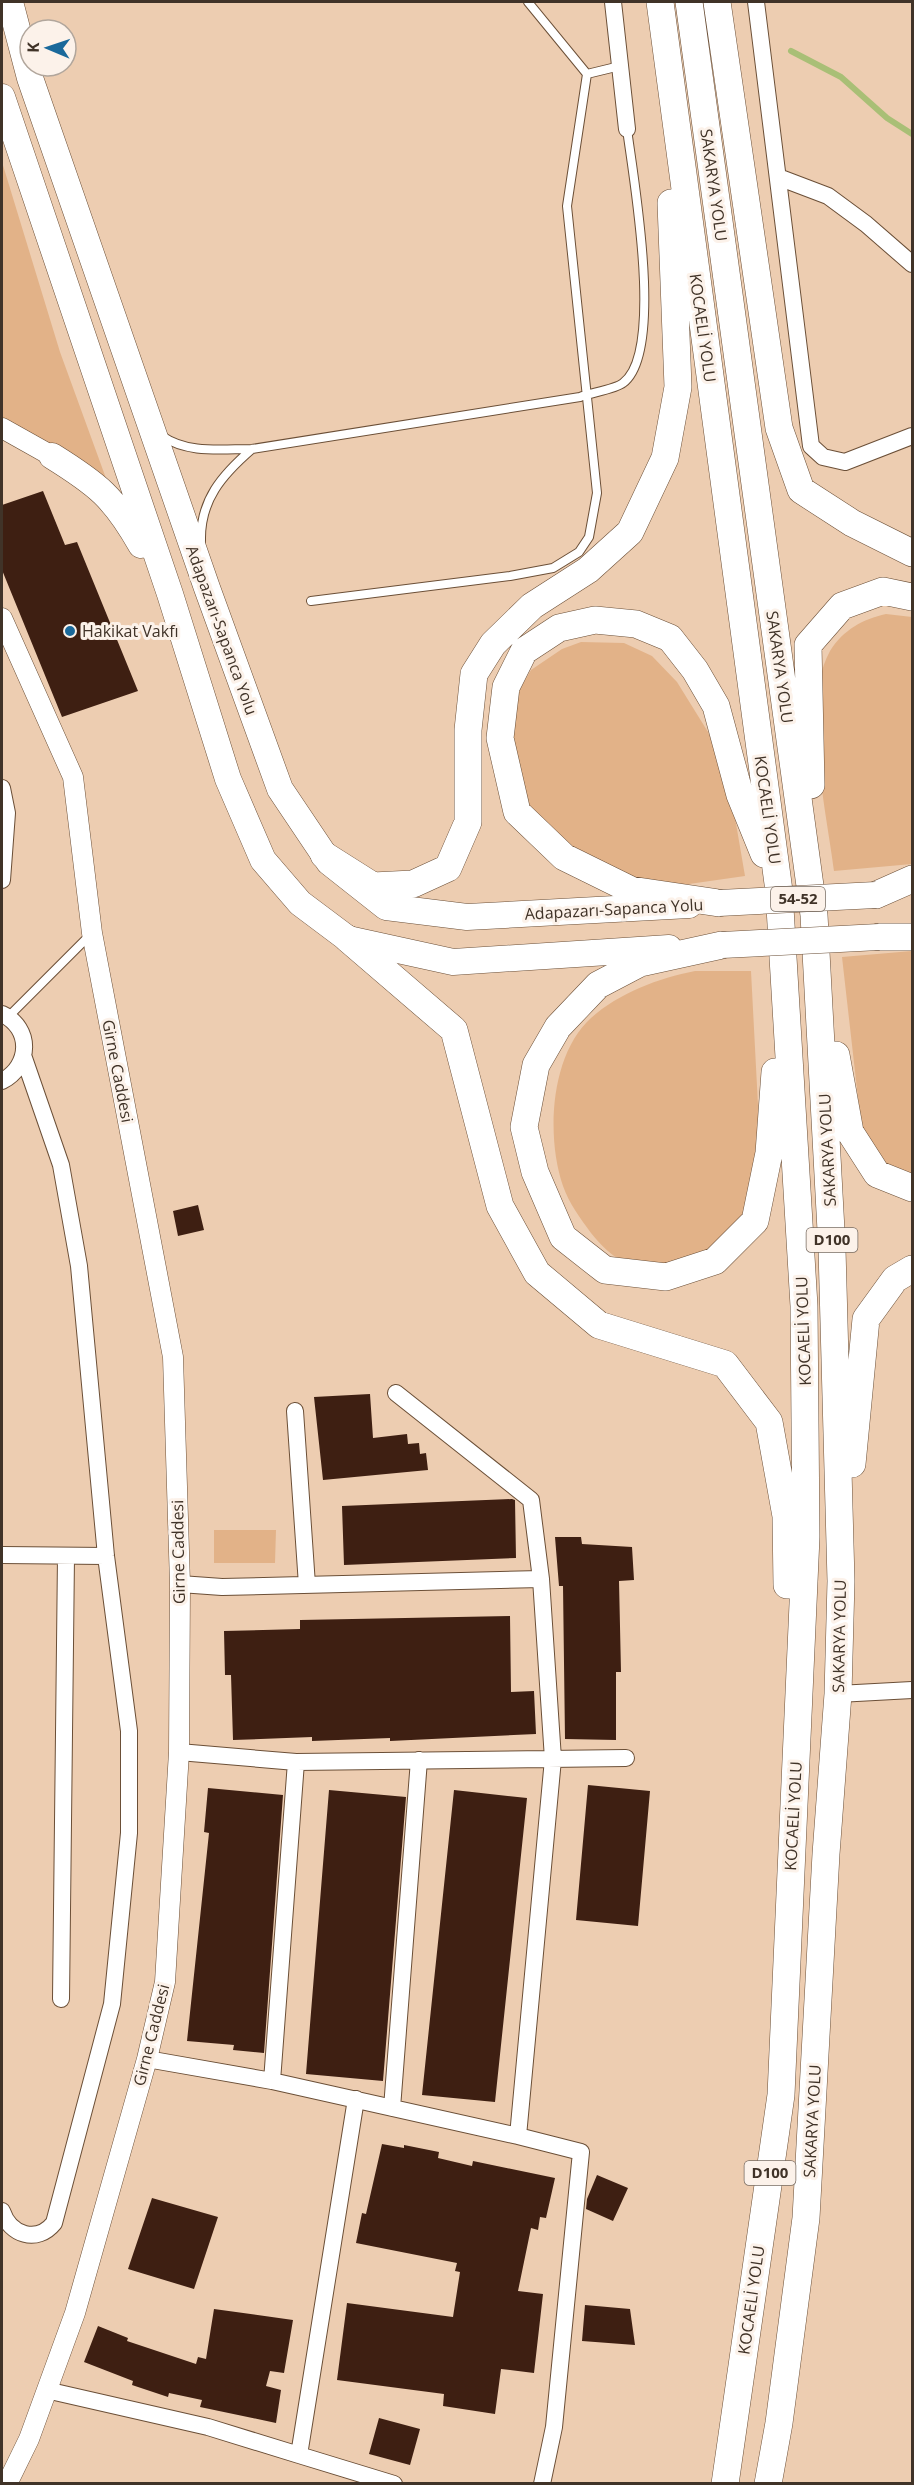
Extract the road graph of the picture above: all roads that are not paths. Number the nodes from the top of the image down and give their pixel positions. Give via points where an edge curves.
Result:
1 (10, 2) edge
2 (528, 2) edge
3 (613, 2) edge
4 (660, 2) edge
5 (689, 2) edge
6 (717, 2) edge
7 (756, 2) edge
8 (664, 34) junction
9 (620, 66) junction
10 (586, 74) junction
11 (2, 97) edge
12 (627, 129) joint
13 (778, 177) junction
14 (912, 264) edge
15 (586, 395) junction
16 (150, 426) junction
17 (2, 428) edge
18 (912, 436) edge
19 (252, 449) junction
20 (52, 456) joint
21 (912, 553) edge
22 (201, 572) junction
23 (170, 594) junction
24 (912, 597) edge
25 (311, 601) dead end
26 (2, 618) edge
27 (2, 789) edge
28 (324, 855) junction
29 (912, 879) edge
30 (2, 880) edge
31 (778, 891) junction
32 (876, 895) joint
33 (719, 903) junction
34 (814, 922) junction
35 (92, 933) junction
36 (879, 937) joint
37 (912, 937) edge
38 (348, 939) junction
39 (722, 945) junction
40 (783, 969) junction
41 (5, 1015) edge
42 (24, 1058) junction
43 (2, 1082) edge
44 (912, 1188) edge
45 (912, 1269) edge
46 (396, 1393) dead end
47 (295, 1411) dead end
48 (2, 1555) edge
49 (66, 1556) junction
50 (106, 1556) junction
51 (541, 1579) junction
52 (841, 1581) junction
53 (180, 1584) junction
54 (307, 1585) junction
55 (912, 1690) edge
56 (838, 1694) junction
57 (179, 1752) junction
58 (626, 1758) dead end
59 (553, 1759) junction
60 (419, 1760) junction
61 (296, 1762) junction
62 (791, 1860) junction
63 (61, 1999) dead end
64 (147, 2059) junction
65 (272, 2081) junction
66 (356, 2099) junction
67 (392, 2108) junction
68 (518, 2136) junction
69 (2, 2211) edge
70 (46, 2390) junction
71 (299, 2455) junction
72 (14, 2479) edge
73 (394, 2484) edge
74 (542, 2484) edge
75 (725, 2484) edge
76 (768, 2484) edge

1 - 16 main road, Adapazarı-Sapanca Yolu via 30,78
2 - 10 lane
3 - 9 street
4 - 8 highway, KOCAELİ YOLU / D100
5 - 34 highway, SAKARYA YOLU / D100
6 - 21 highway via 779,428 801,490 852,523
7 - 13 street
8 - 28 highway via 678,387 665,458 630,532 588,570 532,606 493,644 474,674 468,730 468,822 448,868 414,884 373,886
8 - 31 highway, KOCAELİ YOLU / D100
9 - 10 lane
9 - 12 street
10 - 15 lane via 567,206
11 - 23 main road
12 - 15 lane via 645,277 643,334 634,367 623,383
13 - 14 street via 828,196
13 - 18 street via 811,446 824,457 844,462
15 - 19 lane
15 - 25 lane via 597,493 589,537 579,552 553,568 510,576
16 - 19 lane via 177,446
16 - 22 main road, Adapazarı-Sapanca Yolu
17 - 20 street
19 - 22 lane via 226,472 206,501
20 - 23 main road via 94,483 123,514
22 - 28 main road, Adapazarı-Sapanca Yolu via 280,789
23 - 38 main road via 228,779 262,860 300,903
24 - 34 highway via 883,591 842,606 808,645
26 - 35 street, Girne Caddesi via 73,777
27 - 30 street via 7,833
28 - 33 main road, Adapazarı-Sapanca Yolu via 386,907 467,917
29 - 32 highway
31 - 33 highway via 740,795 716,706 670,638 636,624 595,620 559,628 524,651 506,687 500,738 518,812 564,857 632,890
31 - 40 highway, KOCAELİ YOLU / D100
32 - 33 main road, 54-52, bridge
34 - 44 highway via 850,1132 877,1174
34 - 52 highway, SAKARYA YOLU / D100 via 832,1249
35 - 41 lane
35 - 53 street, Girne Caddesi via 173,1357
36 - 37 highway
36 - 39 main road, bridge
38 - 39 main road via 453,962
38 - 62 highway via 454,1030 500,1206 537,1273 599,1325 725,1364 769,1422 786,1516
39 - 40 highway via 640,963 598,985 558,1027 536,1065 524,1127 535,1172 562,1237 605,1270 666,1276 715,1261 755,1221 769,1153
40 - 62 highway, KOCAELİ YOLU / D100 via 804,1306 806,1537
41 - 42 street via 22,1034
42 - 43 street
42 - 50 street via 61,1165 79,1266
45 - 52 highway via 896,1280 866,1319
46 - 51 street via 531,1500
47 - 54 street
48 - 49 street
49 - 50 street
49 - 63 street
50 - 69 street via 129,1731 129,1833 112,2004 54,2223 44,2232 22,2234 4,2219
51 - 54 street
51 - 59 street
52 - 56 highway, SAKARYA YOLU / D100
53 - 54 street
53 - 57 street, Girne Caddesi
55 - 56 street
56 - 76 highway, SAKARYA YOLU / D100 via 806,2218
57 - 61 street
57 - 64 street, Girne Caddesi via 165,1982
58 - 59 street
59 - 60 street
59 - 68 street
60 - 61 street
60 - 67 street
61 - 65 street
62 - 75 highway, KOCAELİ YOLU / D100 via 781,2095
64 - 65 street
64 - 70 street, Girne Caddesi via 75,2313
65 - 66 street
66 - 67 street
66 - 71 street
67 - 68 street
68 - 74 street via 581,2152 554,2427
70 - 71 street via 208,2427
70 - 72 street, Girne Caddesi
71 - 73 street

